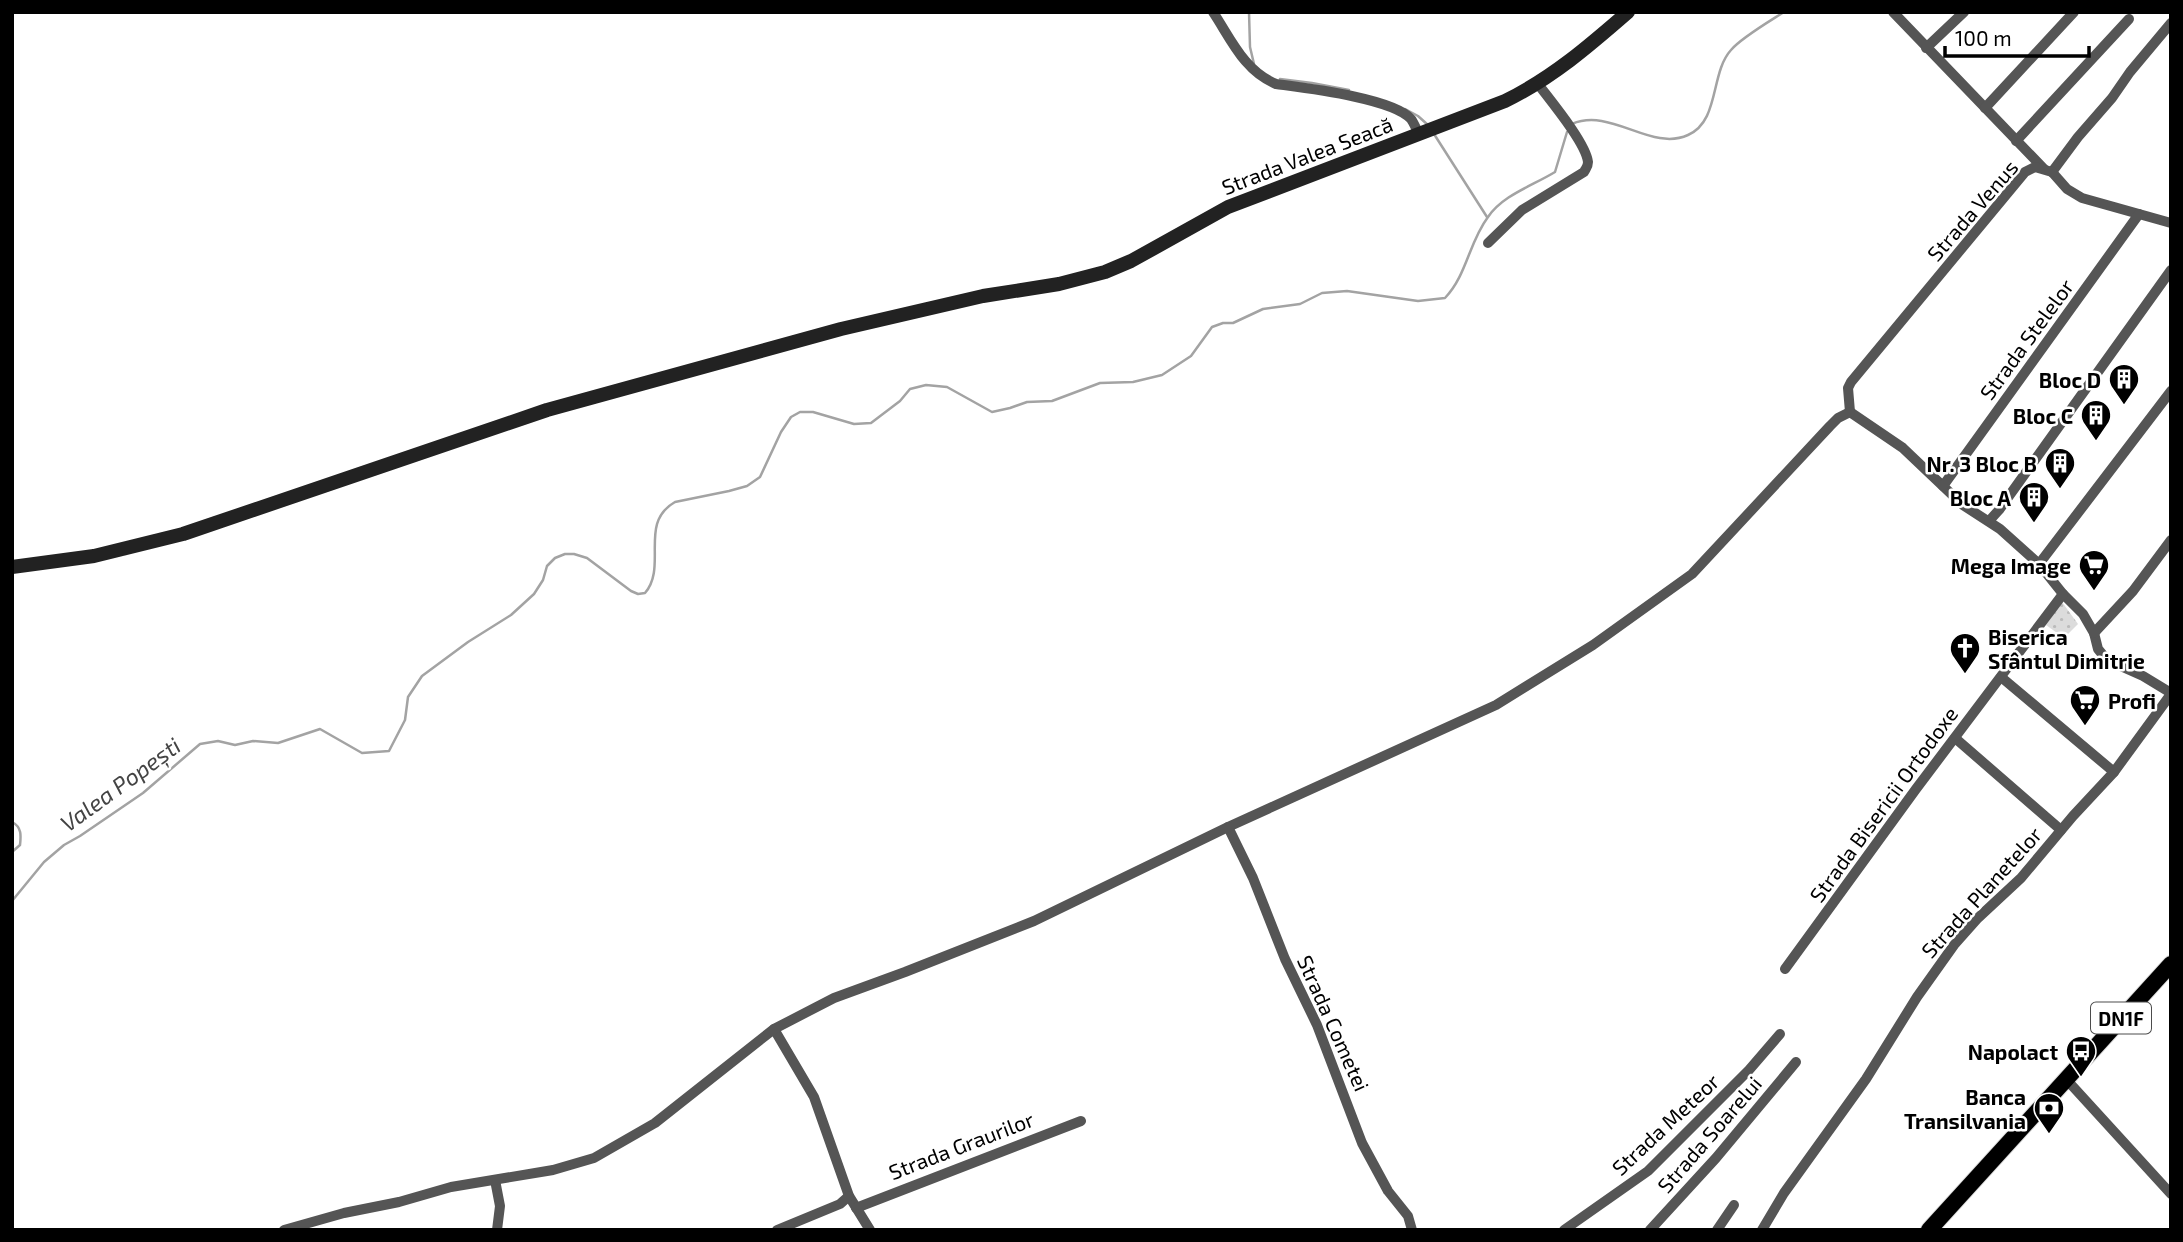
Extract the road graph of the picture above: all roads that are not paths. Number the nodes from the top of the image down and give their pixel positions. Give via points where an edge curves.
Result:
1 (1213, 12) edge
2 (1628, 12) edge
3 (1893, 12) edge
4 (1964, 12) edge
5 (2074, 12) edge
6 (2129, 19) dead end
7 (2171, 23) edge
8 (1926, 48) junction
9 (1538, 84) junction
10 (1985, 108) junction
11 (1421, 133) junction
12 (2017, 141) junction
13 (2048, 171) junction
14 (2139, 214) junction
15 (2171, 223) edge
16 (1488, 243) dead end
17 (2171, 270) edge
18 (2171, 391) edge
19 (1850, 412) junction
20 (1943, 486) junction
21 (1989, 521) junction
22 (2171, 540) edge
23 (2039, 564) junction
24 (12, 567) edge
25 (2063, 594) junction
26 (2094, 633) junction
27 (2001, 677) junction
28 (2171, 693) edge
29 (1955, 738) junction
30 (2114, 772) junction
31 (1228, 827) junction
32 (2062, 830) junction
33 (2171, 964) edge
34 (1785, 969) dead end
35 (774, 1029) junction
36 (1780, 1034) dead end
37 (1796, 1062) dead end
38 (2066, 1079) junction
39 (1082, 1121) dead end
40 (495, 1180) junction
41 (2171, 1194) edge
42 (849, 1196) junction
43 (1734, 1205) dead end
44 (856, 1208) junction
45 (284, 1230) edge
46 (497, 1230) edge
47 (777, 1230) edge
48 (870, 1230) edge
49 (1412, 1230) edge
50 (1564, 1230) edge
51 (1650, 1230) edge
52 (1717, 1230) edge
53 (1762, 1230) edge
54 (1930, 1230) edge

1 - 11 street via 1238,53 1265,80 1380,104 1405,114
2 - 9 main road, Strada Valea Seacă
3 - 8 street
4 - 8 street
5 - 10 street
6 - 12 street
7 - 13 street, Strada Venus
8 - 10 street
9 - 11 main road, Strada Valea Seacă
9 - 16 street via 1573,132 1587,159 1584,172 1522,210
10 - 12 street
11 - 24 main road, Strada Valea Seacă via 1228,207 1105,272 841,330 547,410 126,550
12 - 13 street
13 - 14 street via 2074,194
13 - 19 street, Strada Venus via 2031,168 2025,172 1851,382
14 - 15 street
14 - 20 street, Strada Stelelor
17 - 21 street
18 - 23 street
19 - 20 street via 1903,448
19 - 31 street via 1830,426 1692,574 1593,645 1496,705
20 - 21 street via 1962,505
21 - 23 street
22 - 26 street
23 - 25 street
25 - 26 street
25 - 27 street, Strada Bisericii Ortodoxe
26 - 28 street via 2107,660
27 - 29 street, Strada Bisericii Ortodoxe
27 - 30 street
28 - 30 street, Strada Planetelor
29 - 32 street
29 - 34 street, Strada Bisericii Ortodoxe
30 - 32 street, Strada Planetelor
31 - 35 street via 1034,921 834,998
31 - 49 street, Strada Cometei via 1317,1025 1362,1143 1388,1191 1408,1216
32 - 53 street, Strada Planetelor via 1940,964
33 - 38 main road, DN1F
35 - 40 street via 655,1123 594,1158
35 - 42 street via 814,1097
36 - 50 street, Strada Meteor via 1648,1171
37 - 51 street, Strada Soarelui
38 - 41 street
38 - 54 main road, DN1F
39 - 44 street, Strada Graurilor
40 - 45 street
40 - 46 street via 500,1206
42 - 44 street
42 - 47 street
43 - 52 street
44 - 48 street

